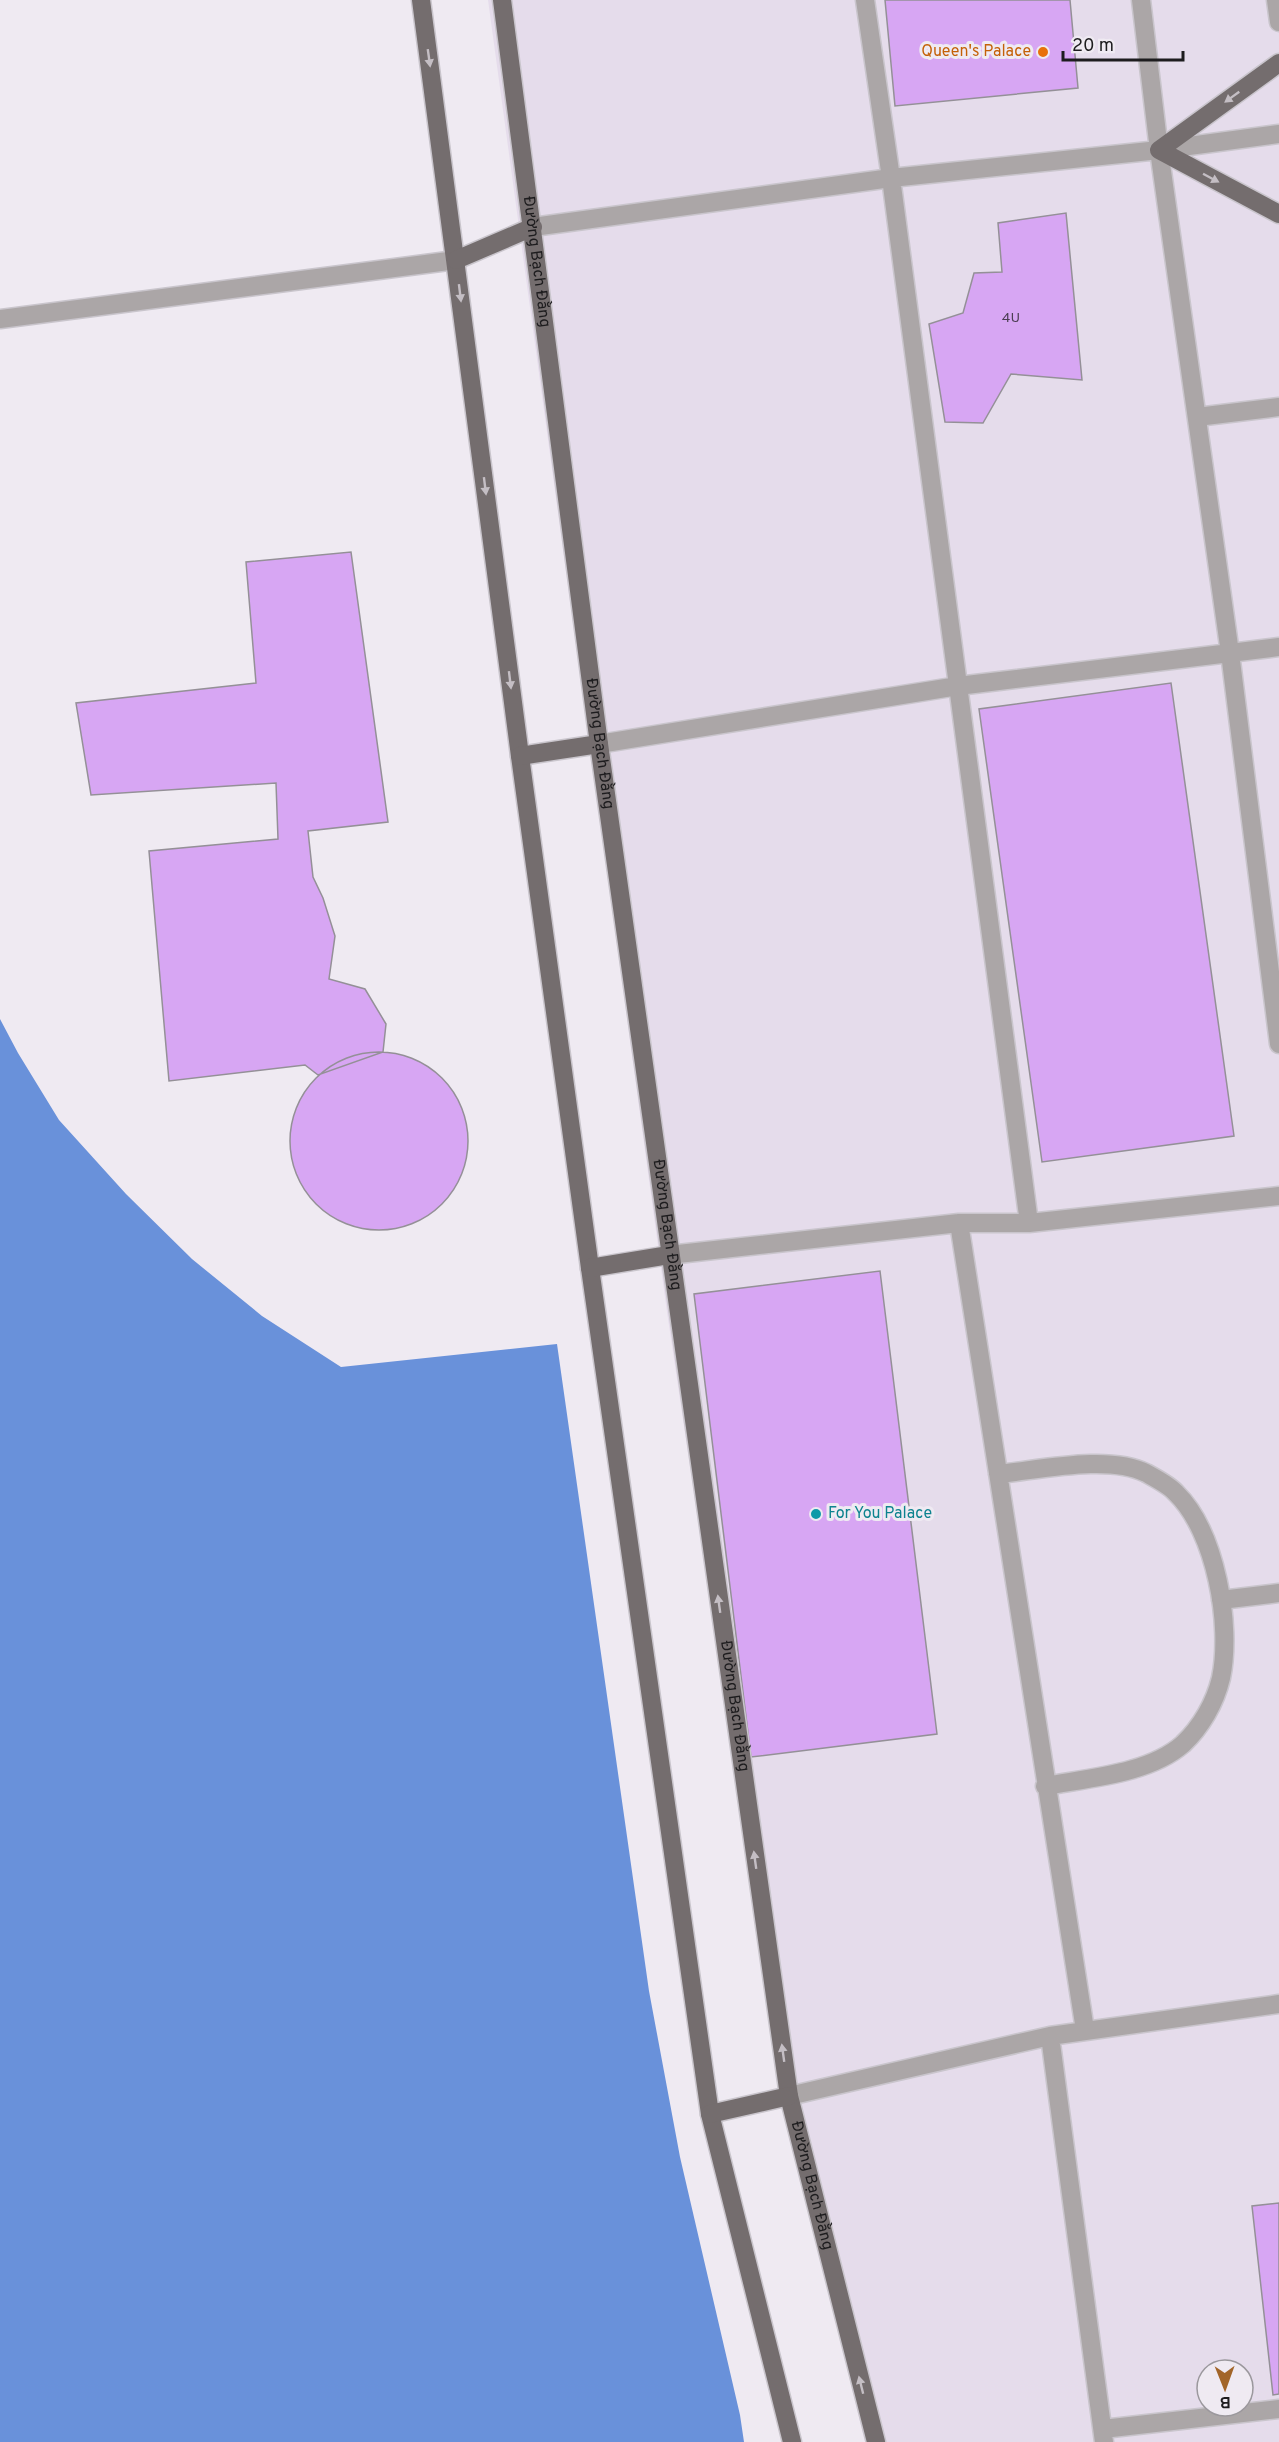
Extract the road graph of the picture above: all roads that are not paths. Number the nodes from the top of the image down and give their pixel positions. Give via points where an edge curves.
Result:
1 (421, 0) edge
2 (502, 0) edge
3 (865, 0) edge
4 (1141, 0) edge
5 (1276, 0) edge
6 (1279, 22) edge
7 (1279, 63) edge
8 (1279, 134) edge
9 (1159, 150) junction
10 (891, 178) junction
11 (1279, 214) edge
12 (533, 227) junction
13 (456, 260) junction
14 (0, 319) edge
15 (1279, 406) edge
16 (1197, 417) junction
17 (1279, 647) edge
18 (1230, 653) junction
19 (958, 686) junction
20 (599, 744) junction
21 (520, 756) junction
22 (1279, 1044) edge
23 (1279, 1196) edge
24 (959, 1223) junction
25 (1029, 1223) junction
26 (669, 1255) junction
27 (590, 1268) junction
28 (998, 1474) junction
29 (1279, 1593) edge
30 (1221, 1600) junction
31 (1045, 1786) junction
32 (1279, 2004) edge
33 (1085, 2030) junction
34 (1050, 2036) junction
35 (789, 2096) junction
36 (710, 2114) junction
37 (1279, 2409) edge
38 (1103, 2436) edge
39 (792, 2442) edge
40 (876, 2442) edge

1 -> 13 main road
2 - 12 main road, Đường Bạch Đằng
3 - 10 street
4 - 9 street
5 - 6 street
7 -> 9 main road
8 - 9 street
9 - 10 street
9 -> 11 main road
9 - 16 street
10 - 12 street
10 - 19 street
12 - 13 main road
12 - 20 main road, Đường Bạch Đằng
13 - 14 street
13 -> 21 main road
15 - 16 street
16 - 18 street
17 - 18 street
18 - 19 street
18 - 22 street
19 - 20 street
19 - 25 street
20 - 21 main road
20 - 26 main road, Đường Bạch Đằng
21 - 27 main road
23 - 25 street
24 - 25 street
24 - 26 street
24 - 28 street
26 - 27 main road
35 -> 26 main road, Đường Bạch Đằng
27 - 36 main road
28 - 30 street via 1102,1462 1144,1472 1176,1492 1198,1524 1214,1562
28 - 31 street
29 - 30 street
30 - 31 street via 1221,1678 1207,1715 1182,1745 1141,1768
31 - 33 street
32 - 33 street
33 - 34 street
34 - 35 street
34 - 38 street
35 - 36 main road
40 -> 35 main road, Đường Bạch Đằng
36 - 39 main road
37 - 38 street

